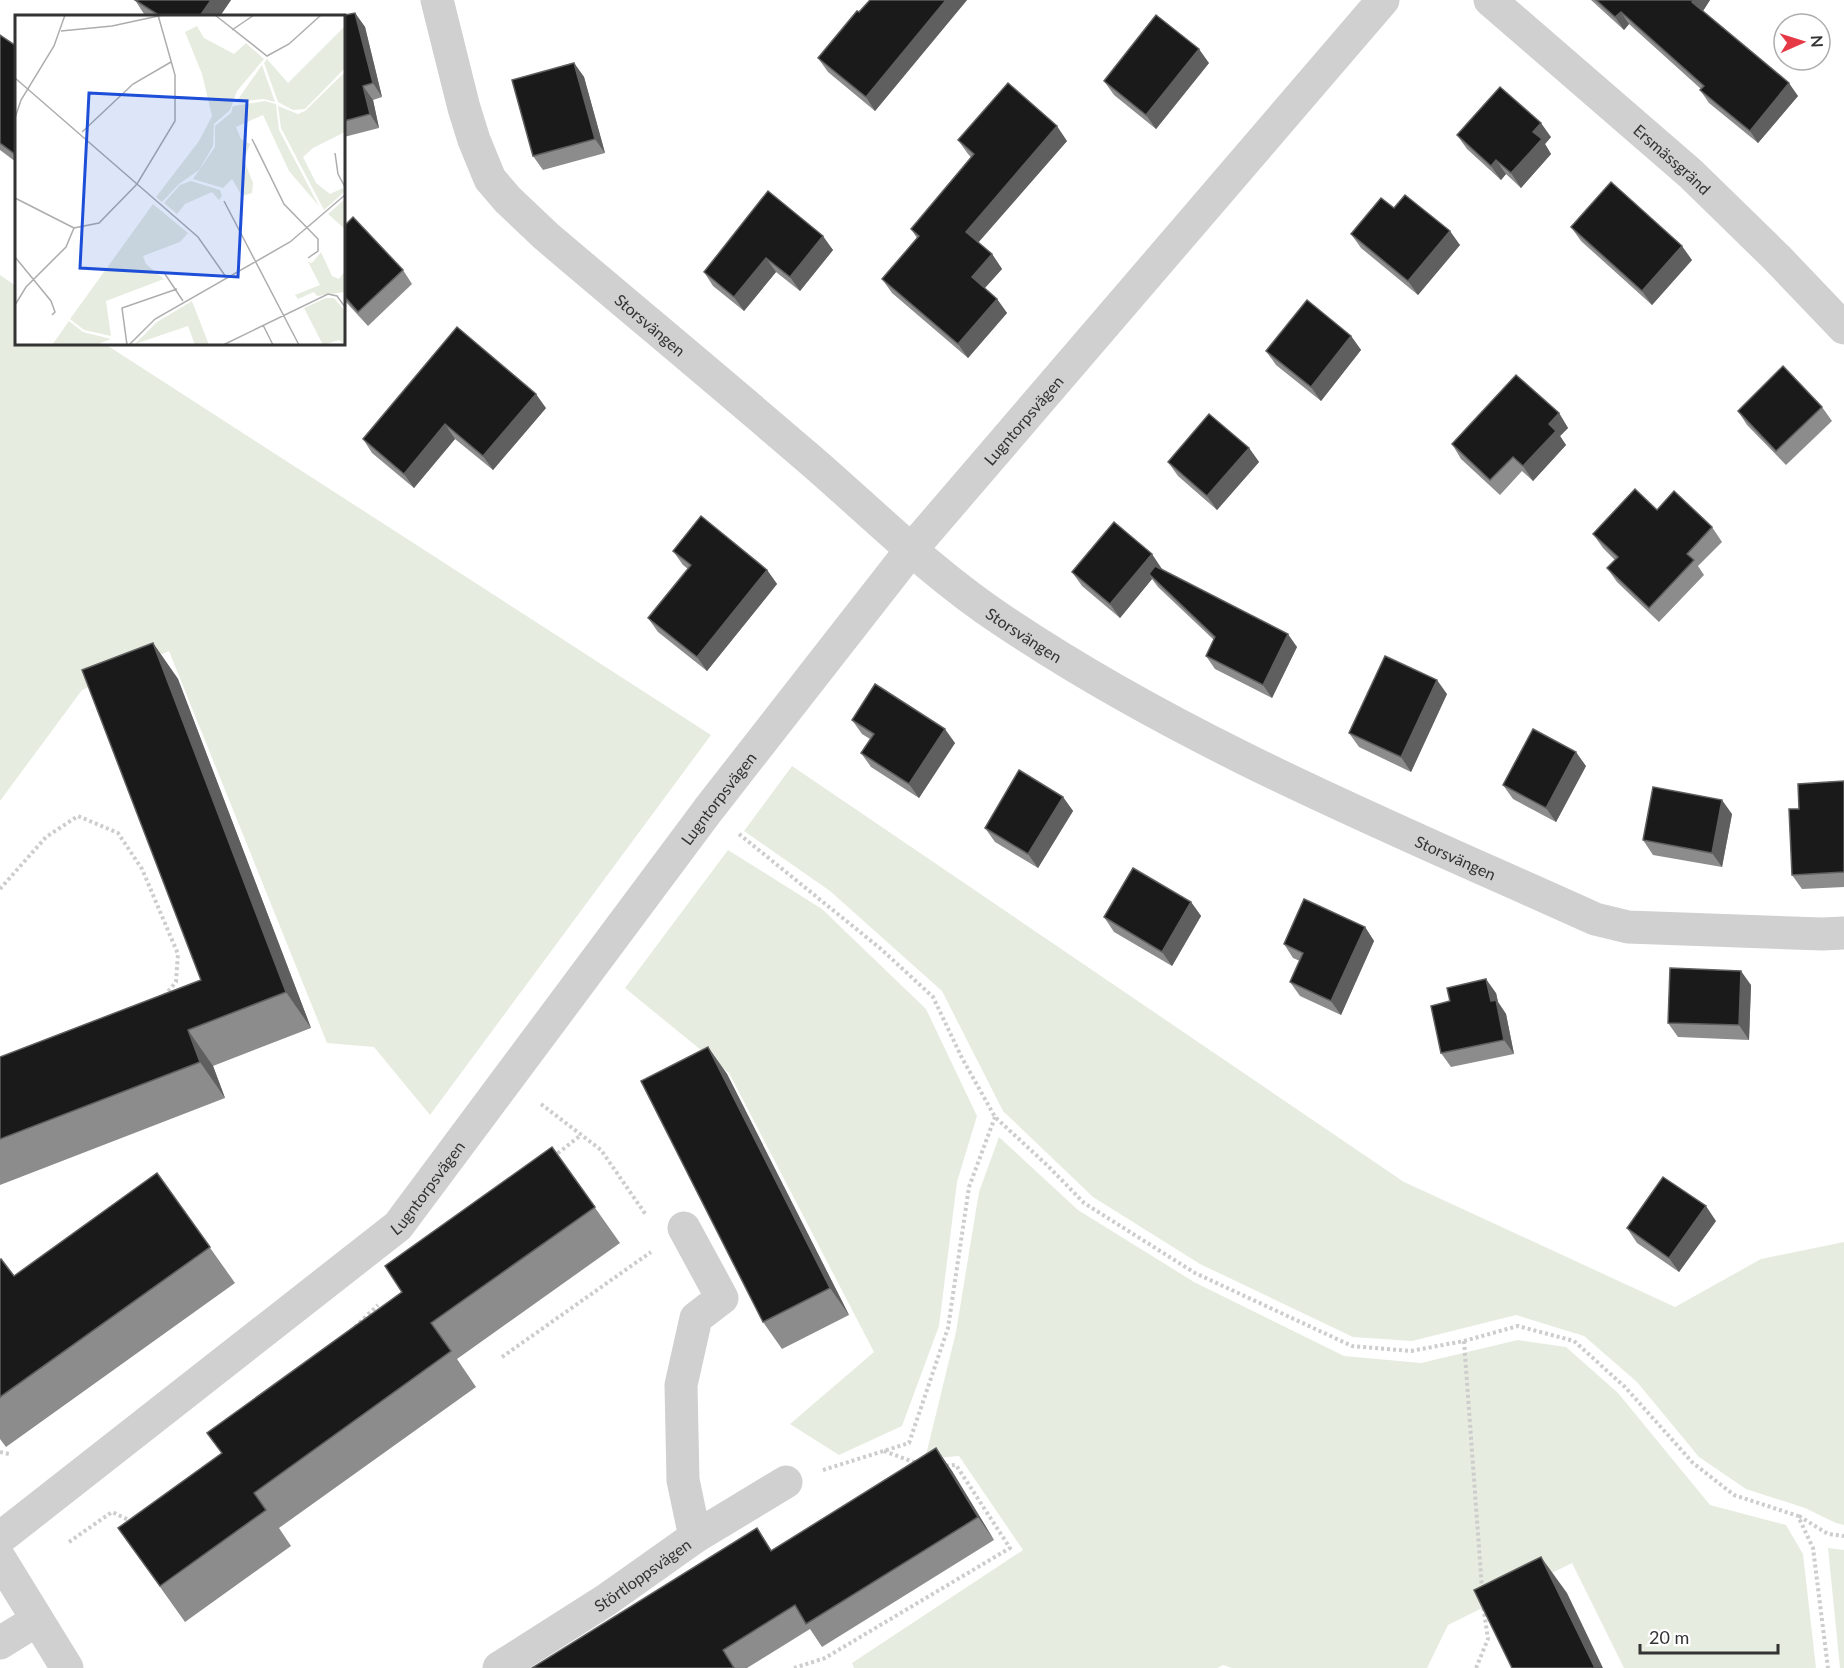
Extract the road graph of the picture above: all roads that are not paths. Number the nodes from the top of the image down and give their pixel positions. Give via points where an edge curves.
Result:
1 (437, 0) edge
2 (1383, 0) edge
3 (1490, 0) edge
4 (1844, 328) edge
5 (911, 550) junction
6 (1844, 933) edge
7 (684, 1228) road end
8 (786, 1482) road end
9 (696, 1537) junction
10 (0, 1538) edge
11 (0, 1559) edge
12 (37, 1620) junction
13 (0, 1643) edge
14 (67, 1668) edge
15 (499, 1668) edge

1 - 5 street, Storsvängen via 474,140 490,179 508,200
2 - 5 street, Lugntorpsvägen
3 - 4 street, Ersmässgränd via 1691,174
5 - 6 street, Storsvängen via 999,619 1092,677 1248,762 1595,919 1628,927
5 - 10 street, Lugntorpsvägen via 708,810 398,1226
7 - 9 street via 722,1298 696,1318 681,1385 683,1480
8 - 9 street, Störtloppsvägen
9 - 15 street, Störtloppsvägen
11 - 12 street
12 - 13 street
12 - 14 street

